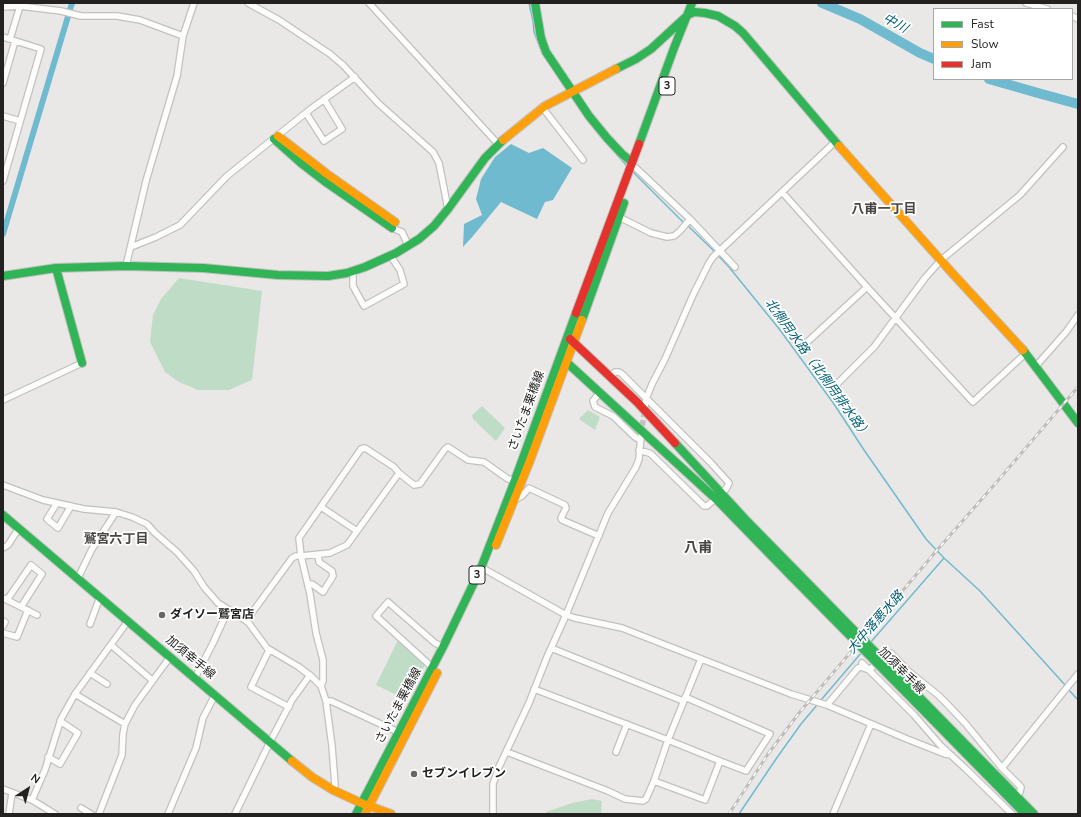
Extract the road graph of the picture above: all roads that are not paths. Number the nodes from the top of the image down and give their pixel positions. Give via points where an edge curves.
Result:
1 (194, 3) edge
2 (248, 3) edge
3 (369, 3) edge
4 (535, 3) edge
5 (692, 3) edge
6 (698, 3) edge
7 (1026, 3) edge
8 (20, 6) junction
9 (3, 8) edge
10 (1044, 8) edge
11 (691, 13) junction
12 (183, 36) junction
13 (3, 37) edge
14 (12, 40) junction
15 (5, 67) edge
16 (355, 77) junction
17 (3, 83) edge
18 (570, 93) junction
19 (324, 99) junction
20 (542, 107) junction
21 (306, 113) junction
22 (3, 116) edge
23 (20, 121) junction
24 (276, 138) junction
25 (835, 142) junction
26 (498, 144) junction
27 (1063, 147) dead end
28 (583, 160) dead end
29 (633, 169) junction
30 (3, 181) edge
31 (782, 192) junction
32 (448, 208) junction
33 (619, 217) junction
34 (690, 219) junction
35 (394, 225) joint
36 (408, 245) junction
37 (131, 247) junction
38 (717, 253) junction
39 (390, 255) junction
40 (941, 260) junction
41 (126, 266) junction
42 (735, 267) dead end
43 (56, 268) junction
44 (353, 271) junction
45 (3, 276) edge
46 (867, 287) junction
47 (1078, 315) edge
48 (896, 318) junction
49 (566, 336) junction
50 (574, 341) junction
51 (804, 345) dead end
52 (1026, 354) junction
53 (560, 356) junction
54 (567, 362) junction
55 (82, 363) joint
56 (1036, 366) junction
57 (611, 376) junction
58 (834, 388) dead end
59 (600, 392) junction
60 (646, 399) junction
61 (3, 400) edge
62 (645, 406) tunnel mouth
63 (1078, 423) edge
64 (639, 450) junction
65 (399, 473) junction
66 (514, 480) junction
67 (3, 485) edge
68 (718, 496) junction
69 (511, 500) junction
70 (57, 503) junction
71 (71, 506) junction
72 (321, 507) junction
73 (116, 512) junction
74 (3, 515) edge
75 (19, 528) junction
76 (357, 531) junction
77 (599, 536) junction
78 (3, 548) edge
79 (318, 554) junction
80 (301, 556) junction
81 (486, 570) junction
82 (795, 575) junction
83 (78, 578) junction
84 (308, 585) junction
85 (100, 597) junction
86 (5, 599) edge
87 (21, 607) junction
88 (28, 610) junction
89 (228, 610) junction
90 (38, 615) dead end
91 (566, 615) junction
92 (3, 621) edge
93 (128, 621) junction
94 (246, 621) junction
95 (90, 624) dead end
96 (3, 626) edge
97 (3, 633) edge
98 (111, 645) junction
99 (443, 647) junction
100 (552, 648) junction
101 (269, 650) junction
102 (170, 657) junction
103 (701, 659) junction
104 (862, 663) dead end
105 (433, 668) junction
106 (870, 670) junction
107 (90, 674) junction
108 (1078, 674) edge
109 (310, 675) junction
110 (195, 678) junction
111 (152, 680) junction
112 (107, 684) dead end
113 (321, 686) junction
114 (534, 689) junction
115 (75, 694) junction
116 (215, 695) junction
117 (684, 699) junction
118 (326, 701) junction
119 (827, 705) junction
120 (289, 707) junction
121 (929, 712) junction
122 (60, 721) junction
123 (125, 724) junction
124 (627, 724) junction
125 (871, 724) junction
126 (398, 732) junction
127 (668, 740) junction
128 (270, 742) junction
129 (507, 752) junction
130 (616, 752) dead end
131 (951, 755) junction
132 (48, 757) junction
133 (720, 762) junction
134 (1002, 768) junction
135 (654, 781) junction
136 (3, 789) edge
137 (333, 790) junction
138 (12, 793) junction
139 (1016, 795) junction
140 (32, 800) junction
141 (365, 804) junction
142 (81, 808) dead end
143 (9, 814) edge
144 (55, 814) edge
145 (91, 814) edge
146 (98, 814) edge
147 (168, 814) edge
148 (235, 814) edge
149 (356, 814) edge
150 (365, 814) edge
151 (391, 814) edge
152 (493, 814) edge
153 (833, 814) edge
154 (1012, 814) edge
155 (1025, 814) edge
156 (1034, 814) edge

1 - 12 street
2 - 16 street via 330,54
3 - 26 street
4 - 18 main road via 546,52
5 - 11 main road, さいたま栗橋線 / 3
6 - 11 main road, さいたま栗橋線 / 3
7 - 10 street
8 - 9 street
8 - 12 street via 81,16 117,16 140,20
8 - 14 street
11 - 18 main road via 636,59
11 - 25 main road via 718,16 735,26
11 - 29 main road, さいたま栗橋線 / 3
12 - 37 street via 177,76 146,180
13 - 14 street
14 - 15 street
14 - 23 street via 42,49
15 - 17 street
16 - 19 street
16 - 32 street via 379,104 433,152
18 - 20 main road
18 - 29 main road
19 - 21 street
19 - 21 street via 342,130 324,141
20 - 26 main road
20 - 28 street
21 - 24 street
22 - 23 street
23 - 30 street
24 - 35 main road via 301,163 327,183
24 - 37 street via 227,176 180,225
25 - 31 street
25 - 40 main road
26 - 32 main road
27 - 40 street via 1020,195
29 - 33 main road, さいたま栗橋線 / 3
29 - 34 street
29 - 49 main road, さいたま栗橋線 / 3
31 - 38 street
31 - 46 street
32 - 36 main road via 434,226
33 - 34 street via 667,238 674,236
33 - 50 main road, さいたま栗橋線 / 3
34 - 38 street
35 - 36 street via 402,232
36 - 39 main road
37 - 41 street
38 - 42 street
38 - 60 street via 693,295
39 - 44 main road
39 - 44 street via 400,270 404,284 364,306 353,286
40 - 48 street
40 - 52 main road
41 - 43 main road
41 - 44 main road via 203,268 278,275 328,276
43 - 45 main road
43 - 55 main road
46 - 48 street
46 - 51 street
47 - 56 street
48 - 52 street via 973,402
48 - 58 street via 874,347
49 - 50 main road
49 - 53 main road, さいたま栗橋線 / 3
50 - 54 main road, さいたま栗橋線 / 3
50 - 57 main road
52 - 56 main road
53 - 54 main road
53 - 66 main road, さいたま栗橋線 / 3
54 - 59 main road
54 - 69 main road, さいたま栗橋線 / 3
55 - 61 street
56 - 63 main road
57 - 60 street via 619,372
57 - 68 main road via 637,402
59 - 64 street via 593,401 595,407 612,416 635,437 641,438
59 - 68 main road
60 - 62 street
60 - 68 street via 729,483
64 - 68 street via 649,452 704,506
64 - 77 street via 636,467 608,513
65 - 66 street via 414,485 420,484 444,449 448,448 468,460 484,462
65 - 72 street via 365,448 361,449
65 - 76 street
66 - 69 main road, さいたま栗橋線 / 3
67 - 70 street
68 - 82 main road, 加須幸手線 via 744,519
68 - 82 main road, 加須幸手線 via 727,510
69 - 77 street via 522,496 529,488 565,505 561,520
69 - 81 main road, さいたま栗橋線 / 3
69 - 99 main road, さいたま栗橋線 / 3
70 - 71 street
70 - 71 street via 47,519 58,528
71 - 73 street
72 - 76 street
72 - 80 street via 299,538
73 - 83 street via 92,549
73 - 89 street via 147,524 177,552 218,603
74 - 75 main road, 加須幸手線
75 - 78 street via 8,545
75 - 83 main road, 加須幸手線
76 - 79 street via 347,545 330,553
77 - 91 street
79 - 80 street
79 - 84 street via 319,562 332,571 333,576 323,592 312,584
80 - 84 street
80 - 94 street via 292,558
81 - 91 street
81 - 141 main road, さいたま栗橋線 / 3 via 458,630
82 - 121 main road, 加須幸手線, bridge
83 - 85 main road, 加須幸手線
84 - 113 street via 322,660
85 - 93 main road, 加須幸手線
85 - 95 street
86 - 87 street
86 - 87 street via 31,565 42,574
87 - 88 street
88 - 90 street
88 - 97 street via 17,637
89 - 94 street
89 - 110 street
91 - 100 street
91 - 103 street via 622,628
92 - 96 street
93 - 98 street
93 - 102 main road, 加須幸手線
94 - 101 street
98 - 107 street
98 - 111 street
99 - 105 main road, さいたま栗橋線 / 3
99 - 105 street via 388,602 376,616
100 - 114 street
100 - 117 street
101 - 109 street
101 - 120 street via 251,687
102 - 110 main road, 加須幸手線
102 - 111 street
103 - 117 street
103 - 119 street via 790,694
104 - 106 street
105 - 126 main road, さいたま栗橋線 / 3
106 - 119 street via 858,668
106 - 131 street
106 - 134 street via 891,653 938,695
107 - 112 street
107 - 115 street
108 - 134 street
109 - 113 street
109 - 120 street
110 - 116 main road, 加須幸手線
111 - 123 street
113 - 118 street
114 - 124 street
114 - 129 street
115 - 122 street
115 - 123 street
116 - 128 main road, 加須幸手線
116 - 147 street via 203,718 196,748
117 - 127 street
117 - 133 street via 770,734 746,771
118 - 126 street
118 - 137 street via 336,785
119 - 125 street
120 - 128 street
121 - 139 main road, 加須幸手線
121 - 155 main road, 加須幸手線
122 - 132 street
122 - 132 street via 78,733 60,764
123 - 146 street via 122,754
124 - 127 street
124 - 130 street
125 - 131 street
125 - 153 street
126 - 141 main road, さいたま栗橋線 / 3
127 - 133 street
127 - 135 street
128 - 137 main road, 加須幸手線
128 - 148 street
129 - 135 street via 625,798 643,801
129 - 152 street via 493,784
131 - 154 street
132 - 140 street
133 - 135 street via 705,800
134 - 139 street via 1021,787
136 - 138 street
137 - 141 main road, 加須幸手線
138 - 140 street
138 - 143 street
139 - 156 main road, 加須幸手線
140 - 144 street
141 - 149 main road, さいたま栗橋線 / 3
141 - 150 main road, さいたま栗橋線 / 3
141 - 151 main road, 加須幸手線
142 - 145 street

